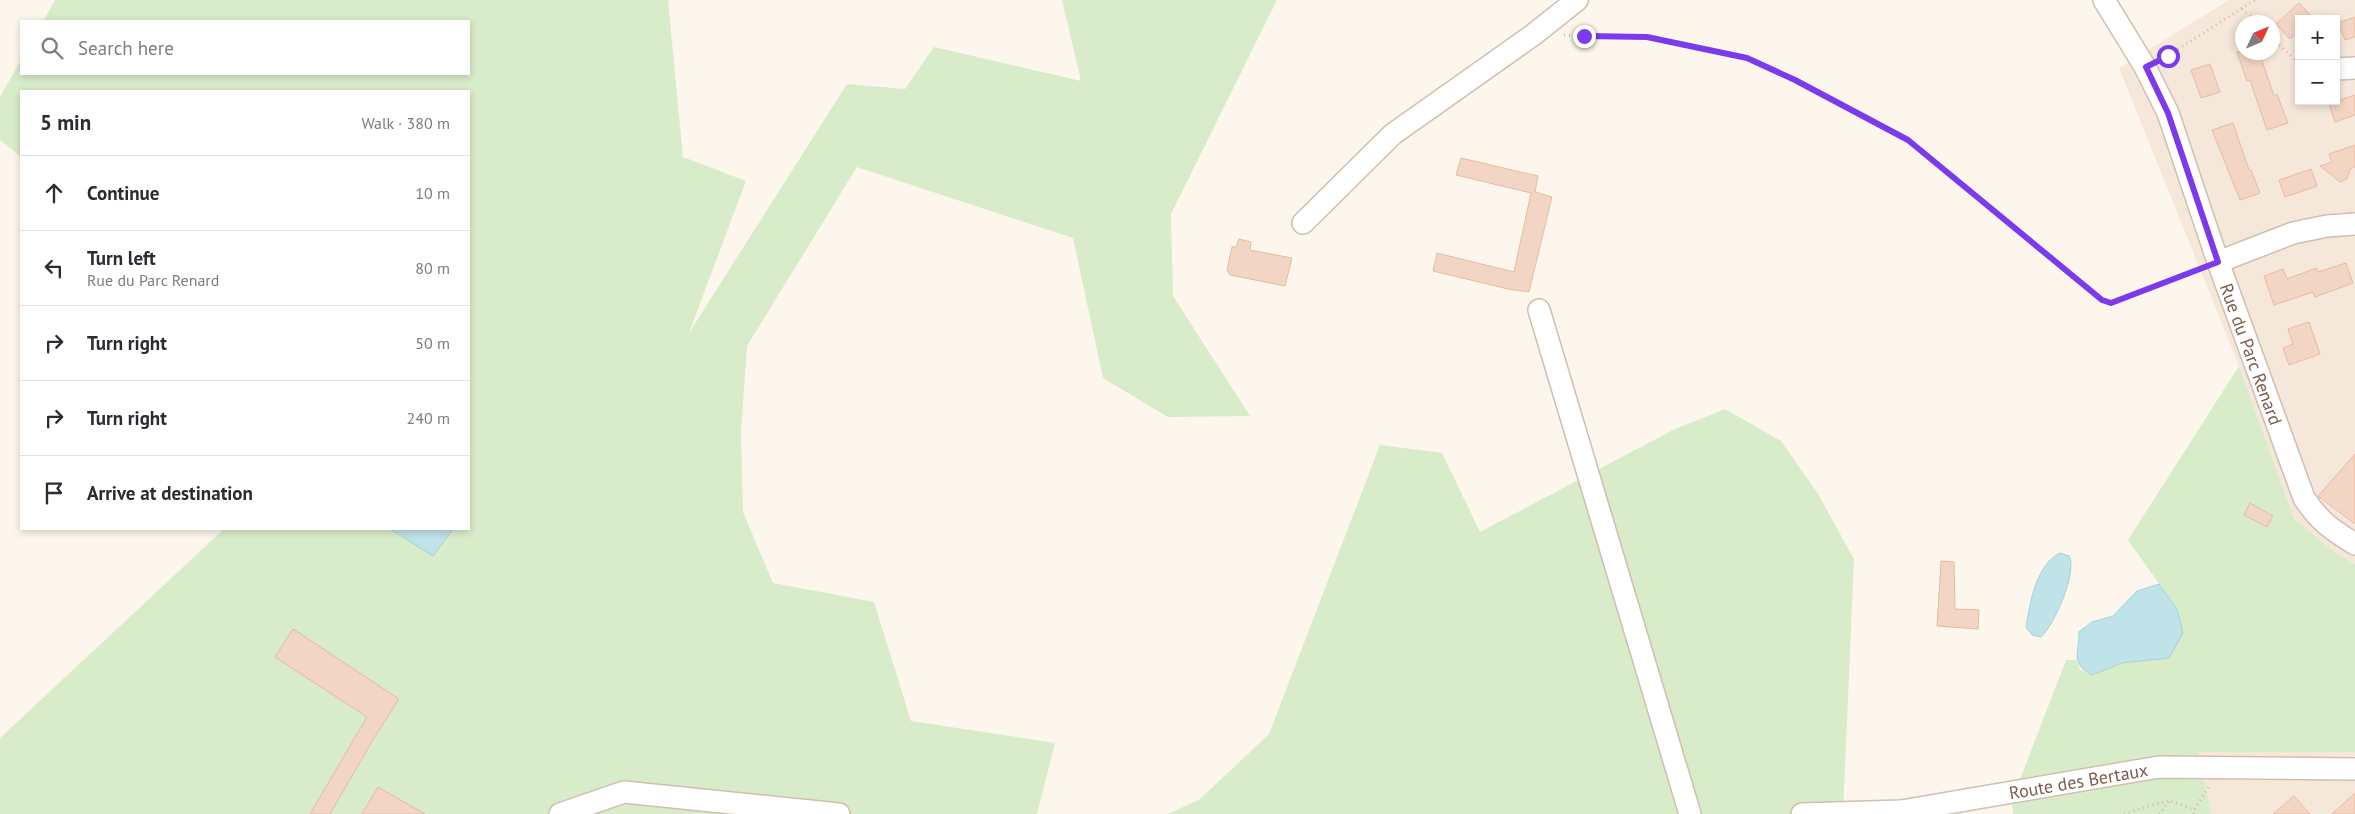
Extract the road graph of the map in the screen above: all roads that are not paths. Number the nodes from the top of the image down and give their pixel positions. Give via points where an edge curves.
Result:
1 (1577, 0) edge
2 (2104, 0) edge
3 (2340, 68) edge
4 (2355, 68) edge
5 (1303, 223) dead end
6 (2355, 224) edge
7 (2218, 262) junction
8 (1539, 310) dead end
9 (2355, 544) edge
10 (2355, 769) edge
11 (560, 814) edge
12 (839, 814) edge
13 (1690, 814) edge
14 (1802, 814) edge

1 - 5 street via 1393,134
2 - 7 street, Rue du Parc Renard via 2146,67 2168,113
3 - 4 street
6 - 7 street via 2293,233
7 - 9 street, Rue du Parc Renard via 2304,498 2330,529
8 - 13 street
10 - 14 street, Route des Bertaux via 2159,767 1901,811
11 - 12 street via 624,792

